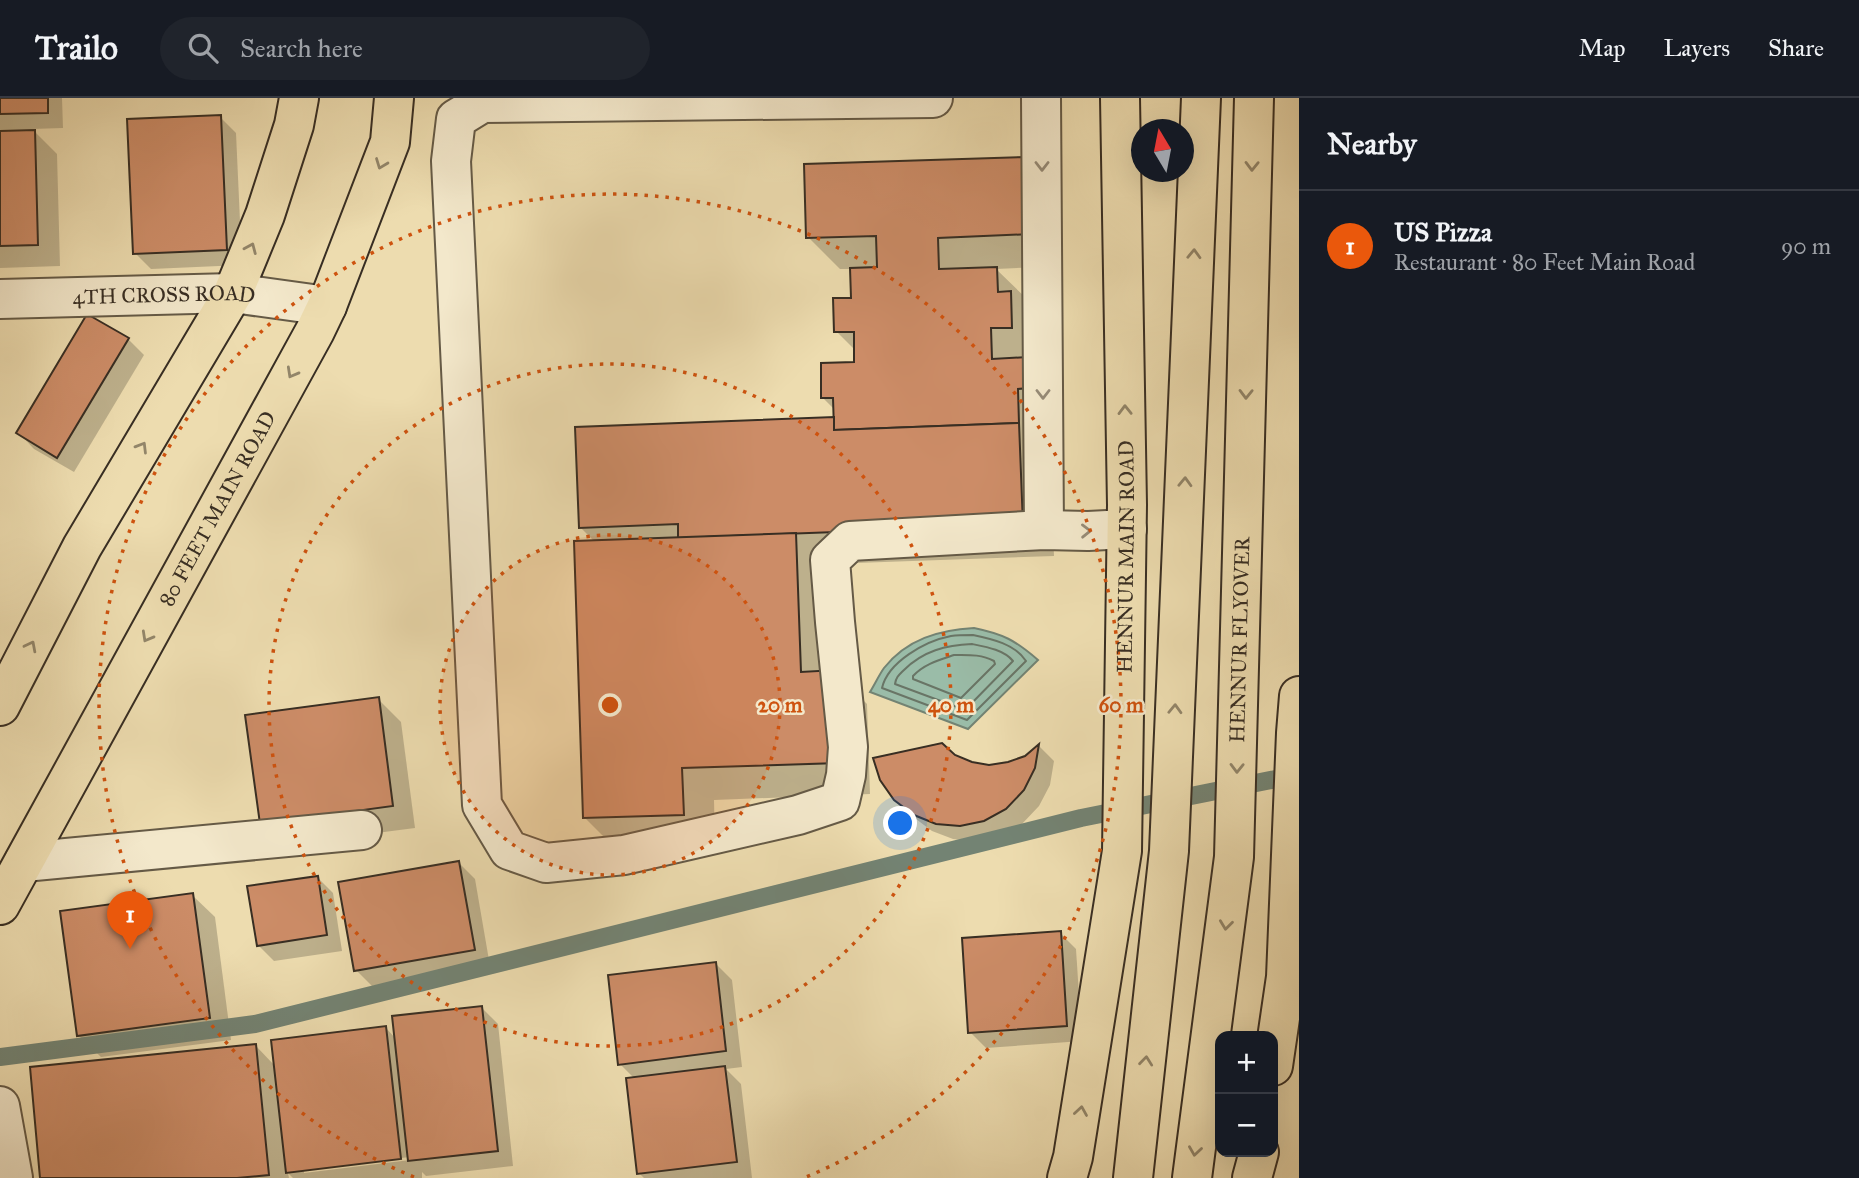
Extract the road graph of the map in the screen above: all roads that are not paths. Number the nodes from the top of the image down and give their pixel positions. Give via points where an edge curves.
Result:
1 (299, 98) edge
2 (394, 98) edge
3 (933, 98) edge
4 (1041, 98) edge
5 (1120, 98) edge
6 (1200, 98) edge
7 (1254, 98) edge
8 (233, 293) junction
9 (0, 299) edge
10 (327, 306) junction
11 (1127, 529) junction
12 (1044, 530) junction
13 (0, 706) edge
14 (1297, 714) edge
15 (362, 830) dead end
16 (24, 862) junction
17 (0, 905) edge
18 (1293, 977) edge
19 (1278, 1044) edge
20 (0, 1106) edge
21 (1258, 1157) edge
22 (13, 1178) edge
23 (1067, 1178) edge
24 (1133, 1178) edge
25 (1192, 1178) edge
26 (1252, 1178) edge

8 -> 1 main road via 265,215
2 -> 10 main road, 80 FEET MAIN ROAD via 390,142
3 - 12 street via 482,103 456,120 451,162 482,804 509,850 546,863 624,855 840,801 848,747 830,559 850,541
4 -> 12 street
11 -> 5 main road, HENNUR MAIN ROAD
24 -> 6 main road via 1169,851
7 -> 25 main road, HENNUR FLYOVER via 1234,858
8 - 9 street, 4TH CROSS ROAD
8 - 10 street, 4TH CROSS ROAD
13 -> 8 main road via 82,547
10 -> 16 main road, 80 FEET MAIN ROAD
12 -> 11 street
23 -> 11 main road, HENNUR MAIN ROAD via 1122,852
14 - 18 main road
15 - 16 street
16 - 17 main road, 80 FEET MAIN ROAD
18 - 19 main road
20 - 22 street
21 - 26 main road

